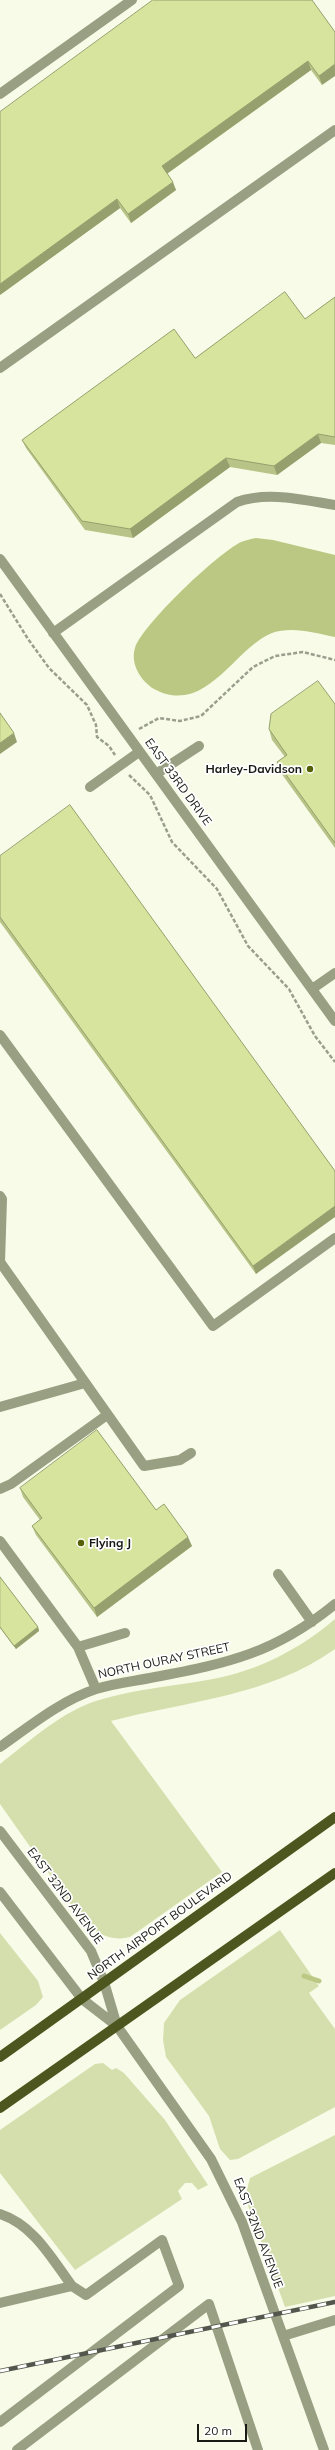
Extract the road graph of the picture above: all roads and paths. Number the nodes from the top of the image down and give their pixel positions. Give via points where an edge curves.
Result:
1 (132, 0) edge
2 (0, 94) edge
3 (335, 130) edge
4 (0, 368) edge
5 (335, 505) edge
6 (0, 559) edge
7 (0, 594) edge
8 (53, 633) junction
9 (335, 660) edge
10 (128, 736) junction
11 (199, 746) dead end
12 (139, 752) junction
13 (122, 765) junction
14 (156, 774) junction
15 (90, 788) dead end
16 (335, 973) edge
17 (312, 989) junction
18 (335, 1021) edge
19 (0, 1035) edge
20 (335, 1062) edge
21 (0, 1196) edge
22 (335, 1238) edge
23 (0, 1262) edge
24 (85, 1383) junction
25 (0, 1407) edge
26 (107, 1415) junction
27 (191, 1453) dead end
28 (0, 1489) edge
29 (0, 1541) edge
30 (278, 1574) dead end
31 (335, 1604) edge
32 (312, 1622) junction
33 (125, 1633) dead end
34 (78, 1647) junction
35 (96, 1689) junction
36 (0, 1747) edge
37 (335, 1817) edge
38 (0, 1831) edge
39 (335, 1873) edge
40 (0, 1892) edge
41 (104, 1982) junction
42 (82, 1998) junction
43 (117, 2026) junction
44 (0, 2057) edge
45 (0, 2108) edge
46 (0, 2214) edge
47 (72, 2286) junction
48 (0, 2304) edge
49 (335, 2320) edge
50 (282, 2336) junction
51 (0, 2422) edge
52 (17, 2450) edge
53 (258, 2450) edge
54 (324, 2450) edge

1 - 2 street
3 - 4 street
5 - 8 street via 279,497 248,498 237,502
6 - 8 street, EAST 33RD DRIVE
7 - 13 path via 49,668 87,705 96,725 97,737 109,746
8 - 10 street, EAST 33RD DRIVE
9 - 10 path via 303,652 275,656 253,667 201,716 180,721 159,718
10 - 12 street, EAST 33RD DRIVE
11 - 14 street
12 - 13 street
12 - 14 street, EAST 33RD DRIVE
13 - 15 street
13 - 20 path via 134,781 150,795 172,842 217,889 248,946 289,989 315,1036
14 - 17 street, EAST 33RD DRIVE
16 - 17 street
17 - 18 street, EAST 33RD DRIVE
19 - 22 street via 213,1326
21 - 23 street
23 - 24 street
24 - 25 street
24 - 26 street
26 - 27 street via 144,1466 180,1460
26 - 28 street via 11,1484
29 - 34 street
30 - 32 street
31 - 32 street, NORTH OURAY STREET
32 - 35 street, NORTH OURAY STREET via 275,1644 223,1664
33 - 34 street
34 - 35 street
35 - 36 street, NORTH OURAY STREET via 72,1699
37 - 41 main road, NORTH AIRPORT BOULEVARD
38 - 41 street, EAST 32ND AVENUE via 92,1951
39 - 43 main road
40 - 42 street, EAST 32ND AVENUE
41 - 42 main road, NORTH AIRPORT BOULEVARD
41 - 43 street, EAST 32ND AVENUE
42 - 43 street, EAST 32ND AVENUE
42 - 44 main road, NORTH AIRPORT BOULEVARD
43 - 45 main road
43 - 50 street, EAST 32ND AVENUE via 198,2138 221,2176 242,2222
46 - 47 street via 14,2218 27,2227
47 - 48 street
47 - 51 street via 86,2295 162,2240 179,2286
49 - 50 street
50 - 54 street, EAST 32ND AVENUE
52 - 53 street via 209,2304

